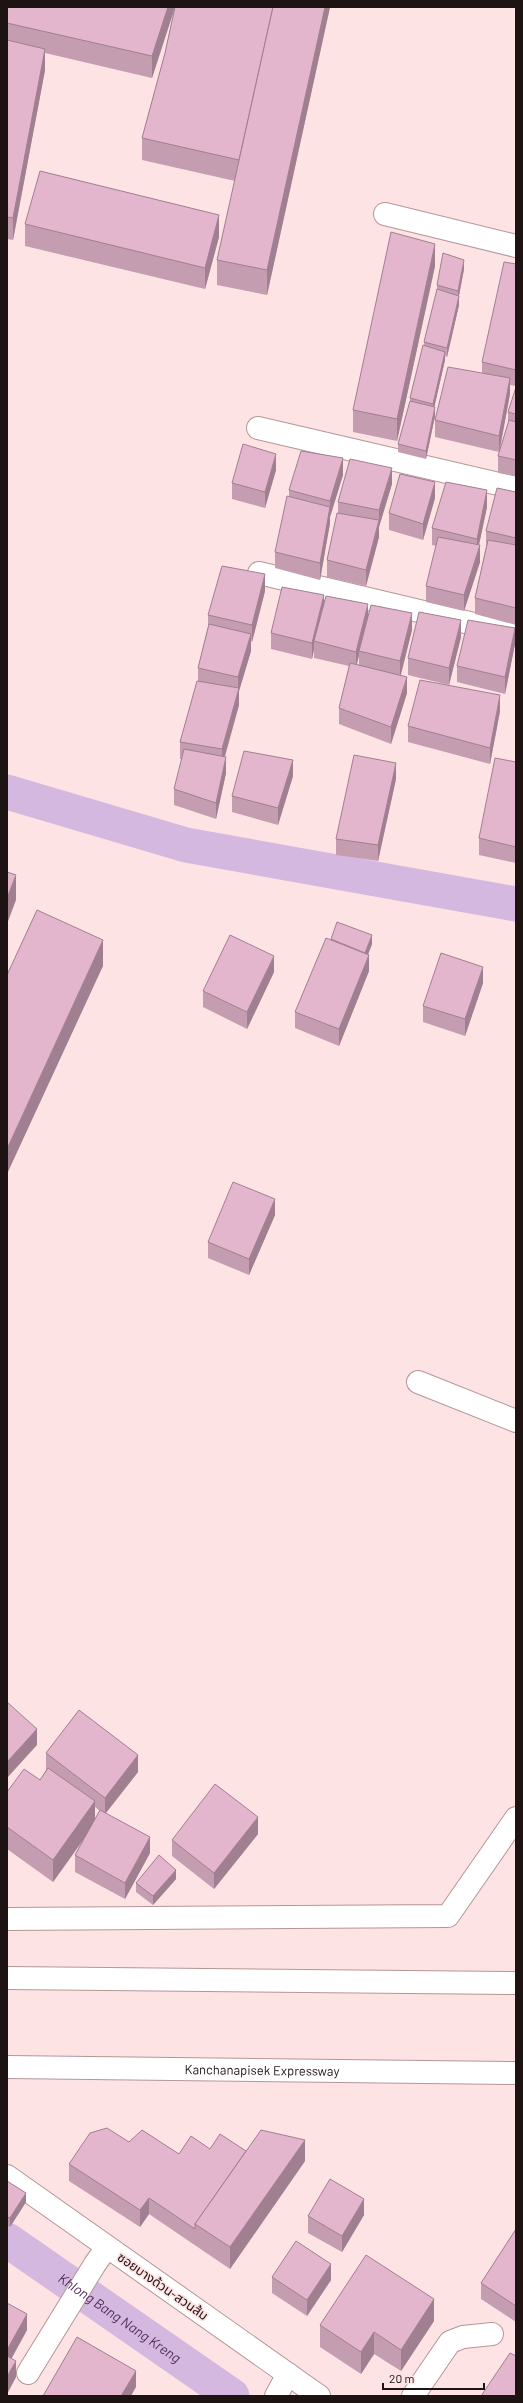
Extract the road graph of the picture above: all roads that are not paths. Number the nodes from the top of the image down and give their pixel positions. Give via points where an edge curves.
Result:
1 (385, 214) dead end
2 (516, 246) edge
3 (258, 428) dead end
4 (516, 488) edge
5 (259, 573) edge
6 (516, 634) edge
7 (418, 1382) dead end
8 (516, 1421) edge
9 (516, 1818) edge
10 (7, 1919) edge
11 (7, 1978) edge
12 (516, 1983) edge
13 (7, 2067) edge
14 (516, 2072) edge
15 (7, 2176) edge
16 (101, 2255) junction
17 (492, 2334) dead end
18 (28, 2374) dead end
19 (288, 2374) junction
20 (277, 2395) edge
21 (319, 2396) edge
22 (413, 2396) edge

1 - 2 main road
3 - 4 main road
5 - 6 main road
7 - 8 main road
9 - 10 main road via 448,1916
11 - 12 main road
13 - 14 main road, Kanchanapisek Expressway
15 - 16 main road, ซอยบางด้วน-สวนส้ม
16 - 18 main road
16 - 19 main road, ซอยบางด้วน-สวนส้ม
17 - 22 main road via 463,2337 450,2342
19 - 20 main road
19 - 21 main road, ซอยบางด้วน-สวนส้ม

